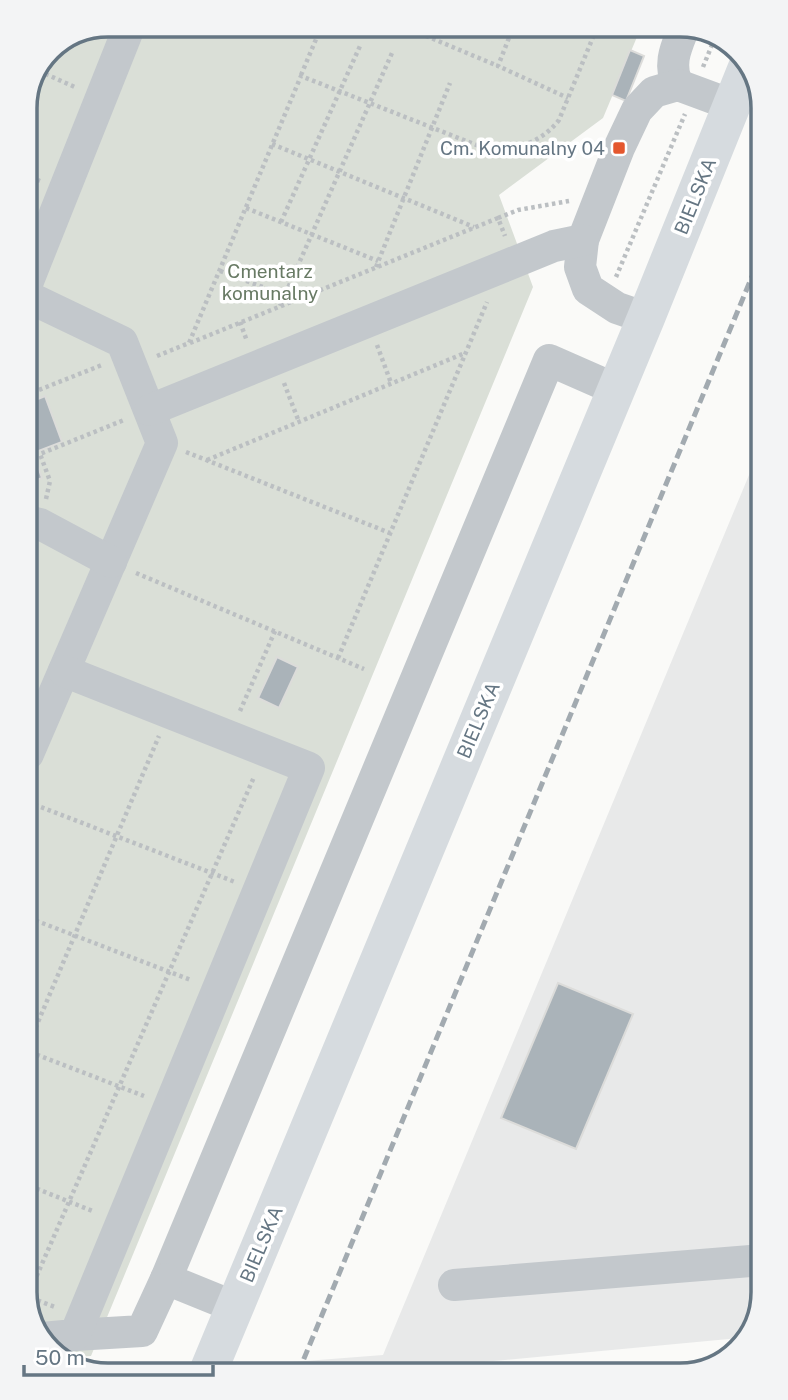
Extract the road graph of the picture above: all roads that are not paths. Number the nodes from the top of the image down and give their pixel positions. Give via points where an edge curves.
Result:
1 (125, 37) edge
2 (681, 37) edge
3 (744, 76) edge
4 (686, 88) junction
5 (732, 105) junction
6 (583, 240) junction
7 (37, 258) edge
8 (37, 301) edge
9 (646, 318) junction
10 (615, 389) junction
11 (150, 410) junction
12 (37, 524) edge
13 (111, 562) junction
14 (64, 671) junction
15 (37, 733) edge
16 (751, 1261) edge
17 (166, 1279) junction
18 (454, 1285) dead end
19 (235, 1307) junction
20 (75, 1335) junction
21 (53, 1337) edge
22 (212, 1363) edge

1 - 7 lane
2 - 4 lane via 672,74
3 - 5 main road, BIELSKA
4 - 5 lane
4 - 6 lane via 654,92 637,110
5 - 9 main road, BIELSKA
6 - 9 lane via 580,267 588,289 606,302
6 - 11 lane via 554,246
8 - 11 lane via 122,342
9 - 10 main road, BIELSKA
10 - 17 lane via 549,360
10 - 19 main road, BIELSKA
11 - 13 lane via 162,443
12 - 13 lane
13 - 14 lane
14 - 15 lane
14 - 20 lane via 309,768
16 - 18 lane
17 - 19 lane
17 - 20 lane via 142,1331
19 - 22 main road, BIELSKA
20 - 21 lane

